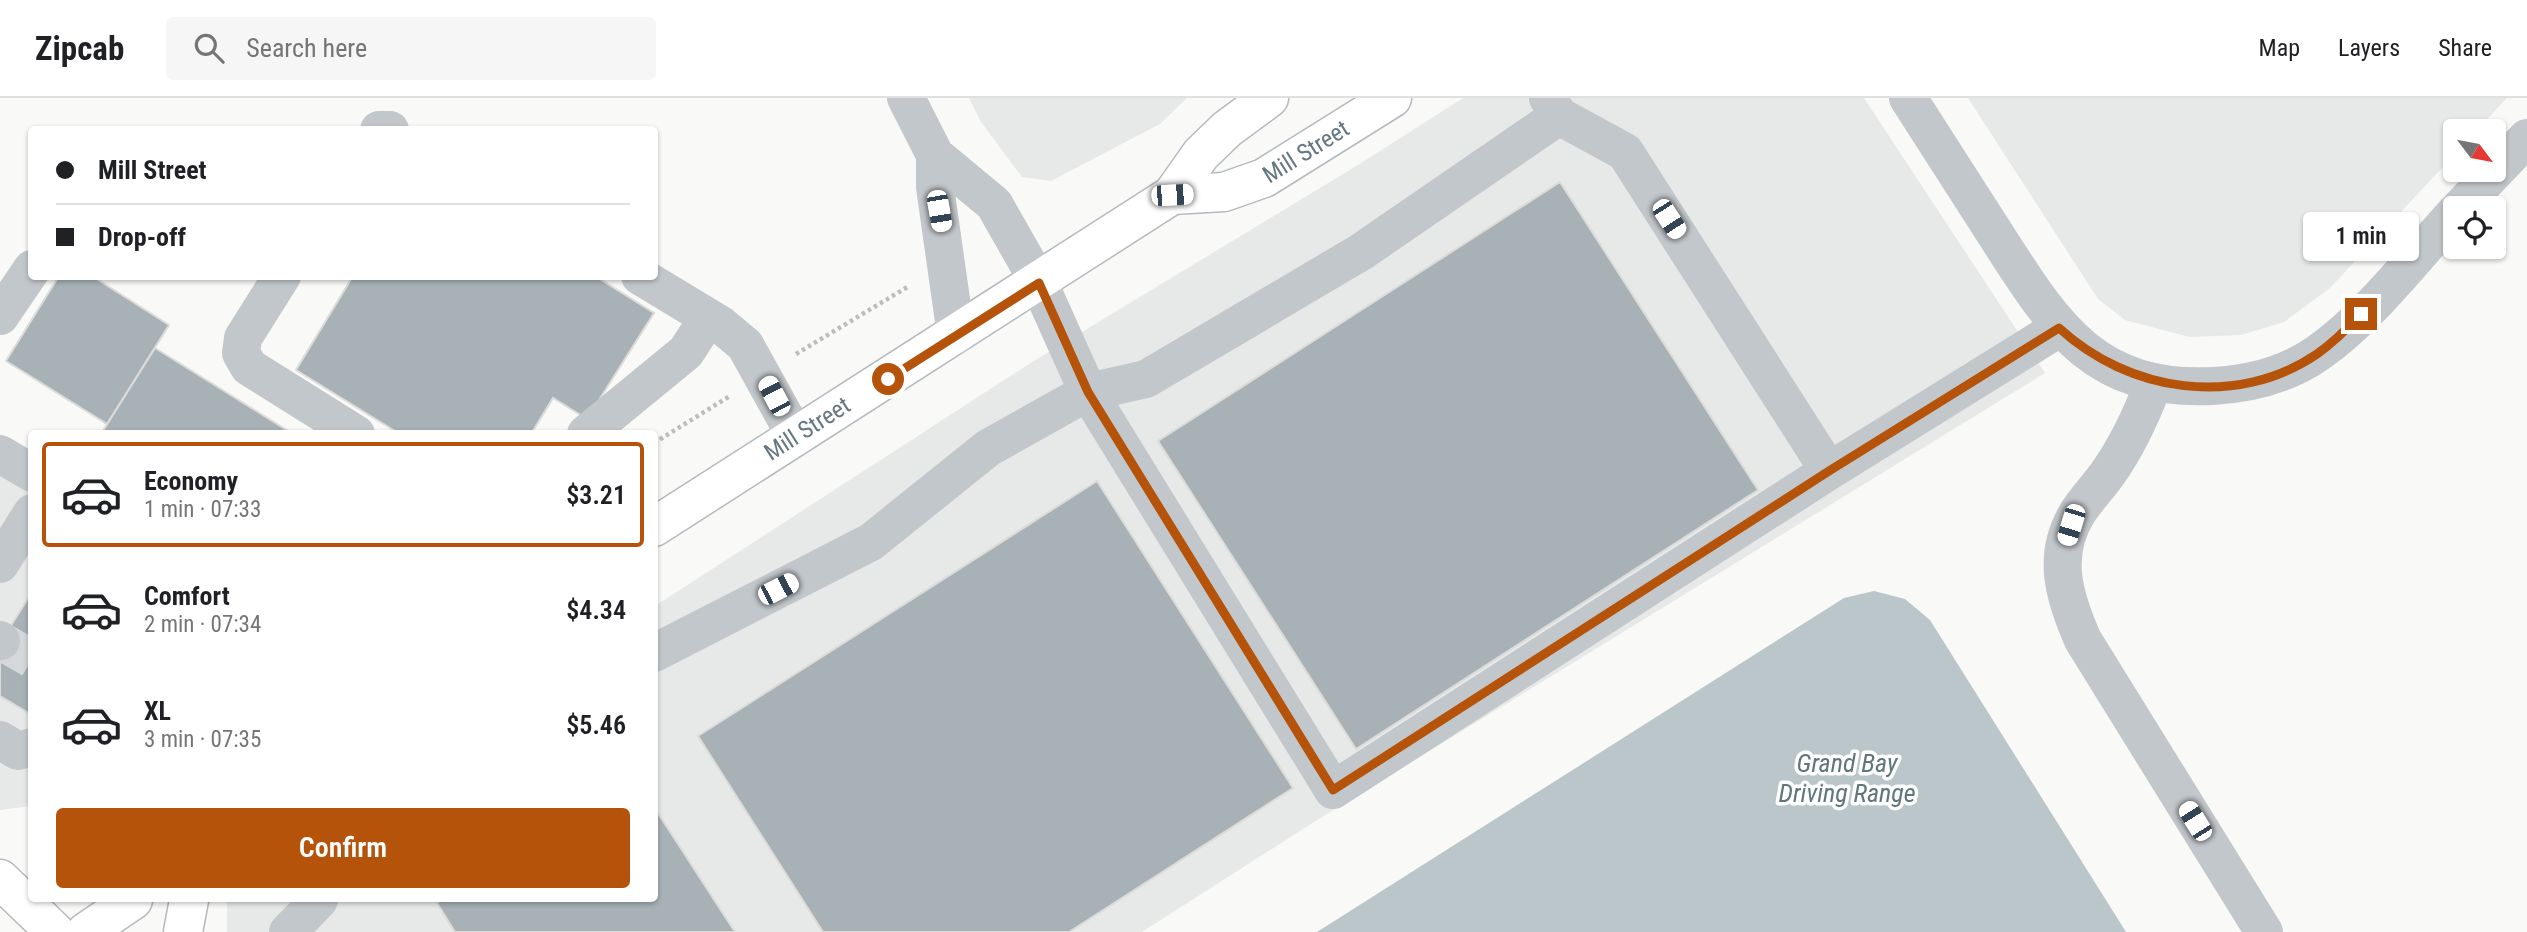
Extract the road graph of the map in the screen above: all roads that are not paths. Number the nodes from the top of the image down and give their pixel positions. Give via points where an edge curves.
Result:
1 (906, 98) edge
2 (1392, 98) edge
3 (1908, 98) edge
4 (1265, 99) edge
5 (1554, 107) edge
6 (2527, 138) edge
7 (935, 155) junction
8 (1172, 195) junction
9 (2471, 196) edge
10 (2443, 227) edge
11 (28, 275) edge
12 (279, 280) edge
13 (647, 280) edge
14 (1039, 283) junction
15 (0, 316) edge
16 (709, 318) junction
17 (2059, 328) junction
18 (956, 335) junction
19 (2154, 382) junction
20 (1088, 392) junction
21 (350, 430) edge
22 (591, 430) edge
23 (796, 437) junction
24 (0, 454) edge
25 (28, 471) edge
26 (1829, 471) junction
27 (28, 523) edge
28 (658, 524) edge
29 (12, 564) edge
30 (658, 651) edge
31 (0, 740) edge
32 (28, 748) edge
33 (13, 892) edge
34 (130, 902) edge
35 (189, 902) edge
36 (317, 902) edge
37 (55, 932) edge
38 (86, 932) edge
39 (183, 932) edge
40 (288, 932) edge
41 (2264, 932) edge

1 - 7 street
2 - 8 main road, Mill Street via 1264,178 1224,192
3 - 17 street
4 - 8 main road, Mill Street via 1201,154
5 - 20 street via 1361,251 1146,379
5 - 26 street via 1625,152
6 - 9 street
7 - 14 street via 994,204
7 - 18 street via 935,187
8 - 14 main road, Mill Street
10 - 19 street via 2317,354 2261,379 2230,385
11 - 15 street
12 - 21 street via 243,338 240,354 248,367
13 - 16 street
14 - 18 main road, Mill Street
14 - 20 street
16 - 22 street via 686,352
16 - 23 street via 745,345
17 - 19 street via 2100,360
17 - 26 street
18 - 23 main road, Mill Street
19 - 41 street via 2122,451 2071,525 2062,563 2063,584 2083,640
20 - 26 street via 1333,790
20 - 30 street via 989,448 871,542
23 - 28 main road, Mill Street
24 - 25 street
27 - 29 street
31 - 32 street via 18,751
33 - 37 main road
34 - 38 main road
35 - 39 main road
36 - 40 street

